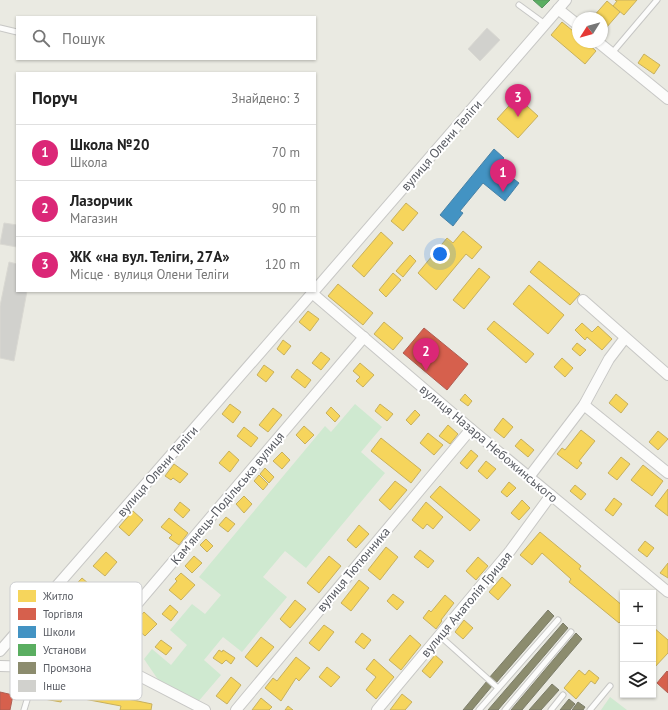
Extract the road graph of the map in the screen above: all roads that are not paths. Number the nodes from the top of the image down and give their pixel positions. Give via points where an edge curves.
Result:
1 (566, 0) edge
2 (657, 0) edge
3 (519, 5) dead end
4 (558, 9) junction
5 (572, 21) edge
6 (545, 24) junction
7 (0, 28) edge
8 (16, 32) edge
9 (606, 48) edge
10 (612, 53) junction
11 (668, 99) edge
12 (316, 289) edge
13 (313, 292) edge
14 (315, 292) edge
15 (583, 300) dead end
16 (364, 337) junction
17 (625, 338) junction
18 (668, 375) edge
19 (584, 405) junction
20 (471, 429) junction
21 (668, 473) edge
22 (530, 477) junction
23 (551, 496) junction
24 (60, 582) edge
25 (668, 592) edge
26 (142, 598) edge
27 (558, 620) dead end
28 (571, 632) dead end
29 (440, 636) junction
30 (10, 640) edge
31 (0, 651) edge
32 (0, 666) edge
33 (10, 666) edge
34 (142, 677) edge
35 (610, 686) dead end
36 (498, 688) junction
37 (563, 696) dead end
38 (27, 700) edge
39 (24, 710) edge
40 (205, 710) edge
41 (236, 710) edge
42 (377, 710) edge
43 (479, 710) edge
44 (504, 710) edge
45 (551, 710) edge
46 (590, 710) edge

1 - 4 street, вулиця Олени Теліги
2 - 10 lane
3 - 6 lane
4 - 5 street
4 - 6 street, вулиця Олени Теліги
6 - 12 street, вулиця Олени Теліги
7 - 8 lane
9 - 10 street
10 - 11 street
13 - 24 street, вулиця Олени Теліги
14 - 16 street, вулиця Назара Небожинського
15 - 17 street
16 - 20 street, вулиця Назара Небожинського
16 - 26 street, Камʼянець-Подільська вулиця
17 - 18 street
17 - 19 street via 609,359
19 - 21 street
19 - 22 street
20 - 22 street, вулиця Назара Небожинського
20 - 41 street, вулиця Тютюнника
22 - 23 street, вулиця Назара Небожинського
23 - 25 street, вулиця Назара Небожинського
23 - 29 street, вулиця Анатолія Грицая via 510,551
27 - 36 lane
28 - 44 lane
29 - 36 lane
29 - 42 street, вулиця Анатолія Грицая
30 - 31 street, вулиця Олени Теліги
32 - 33 street
34 - 40 street
35 - 46 lane
36 - 43 lane
37 - 45 lane
38 - 39 lane

